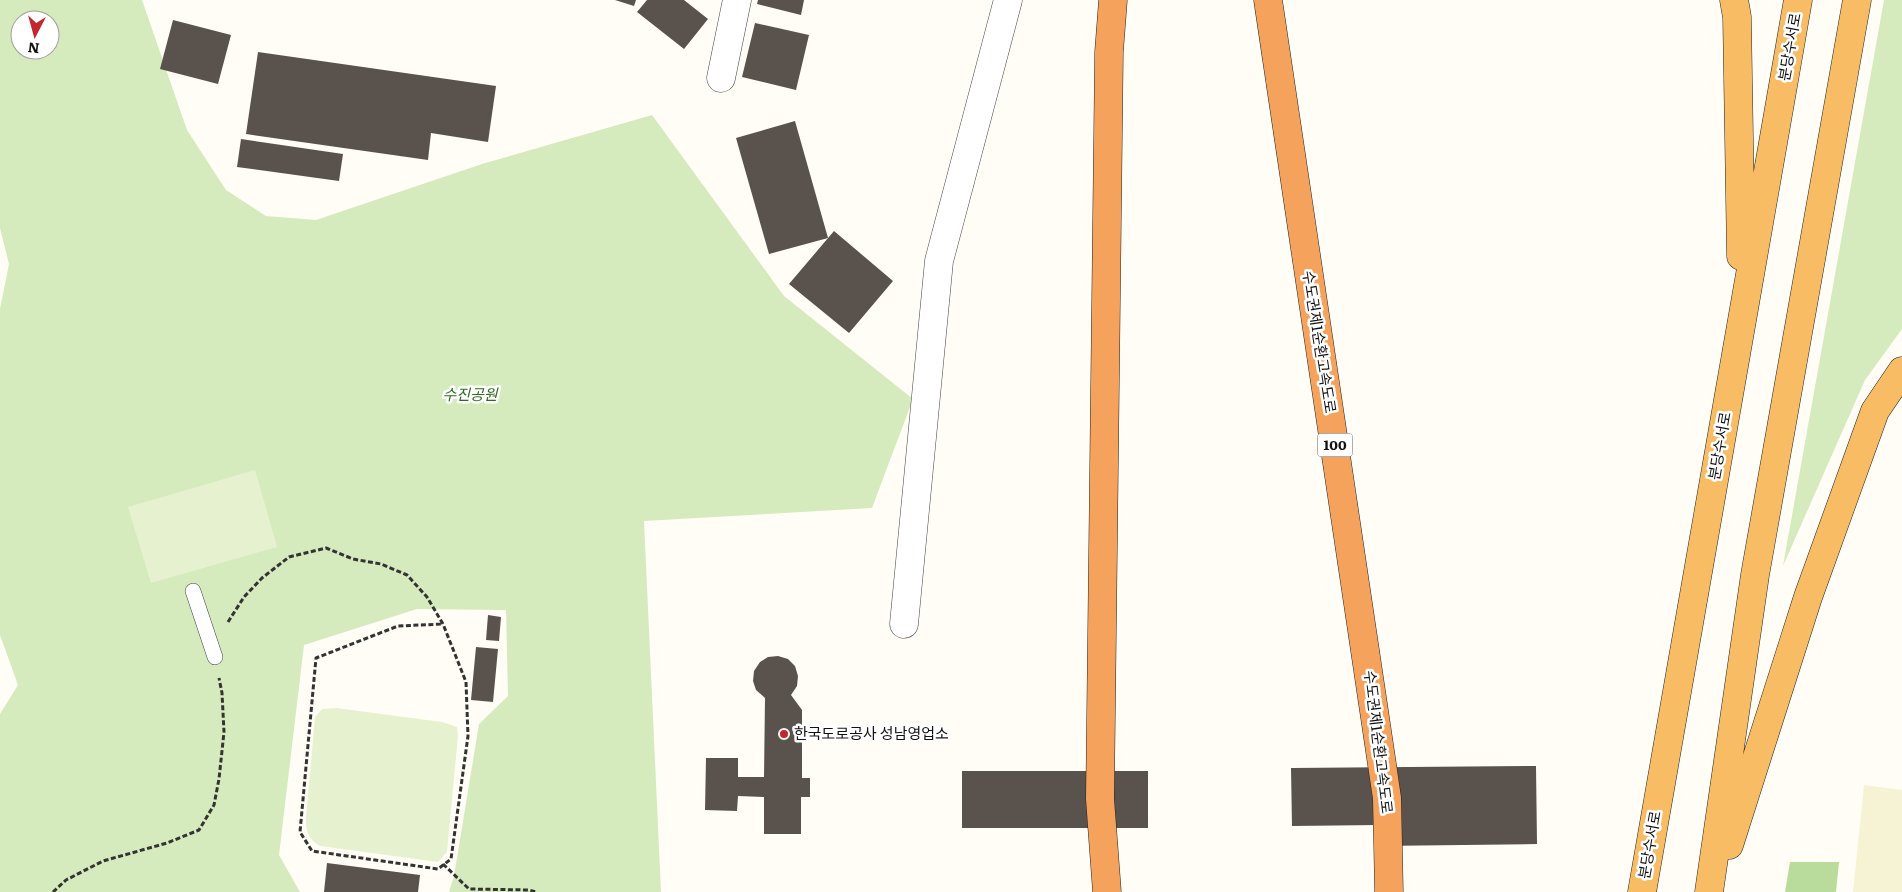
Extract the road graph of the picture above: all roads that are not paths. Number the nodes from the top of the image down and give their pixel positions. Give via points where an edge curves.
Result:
1 (737, 0) edge
2 (1008, 0) edge
3 (1113, 0) edge
4 (1268, 0) edge
5 (1734, 0) edge
6 (1798, 0) edge
7 (1857, 0) edge
8 (721, 78) dead end
9 (1742, 321) junction
10 (1902, 371) edge
11 (193, 591) dead end
12 (904, 624) dead end
13 (215, 657) road end
14 (1107, 892) edge
15 (1389, 892) edge
16 (1642, 892) edge
17 (1709, 892) edge
18 (1714, 892) edge

1 - 8 street
2 - 12 street via 939,261
3 - 14 highway via 1109,52 1100,799
4 - 15 highway, 수도권제1순환고속도로 / 100 via 1388,798
5 - 9 highway via 1737,18
6 - 9 highway, 분당수서로
7 - 17 highway via 1755,575
9 - 16 highway, 분당수서로
10 - 18 highway via 1875,411 1808,597
11 - 13 lane

